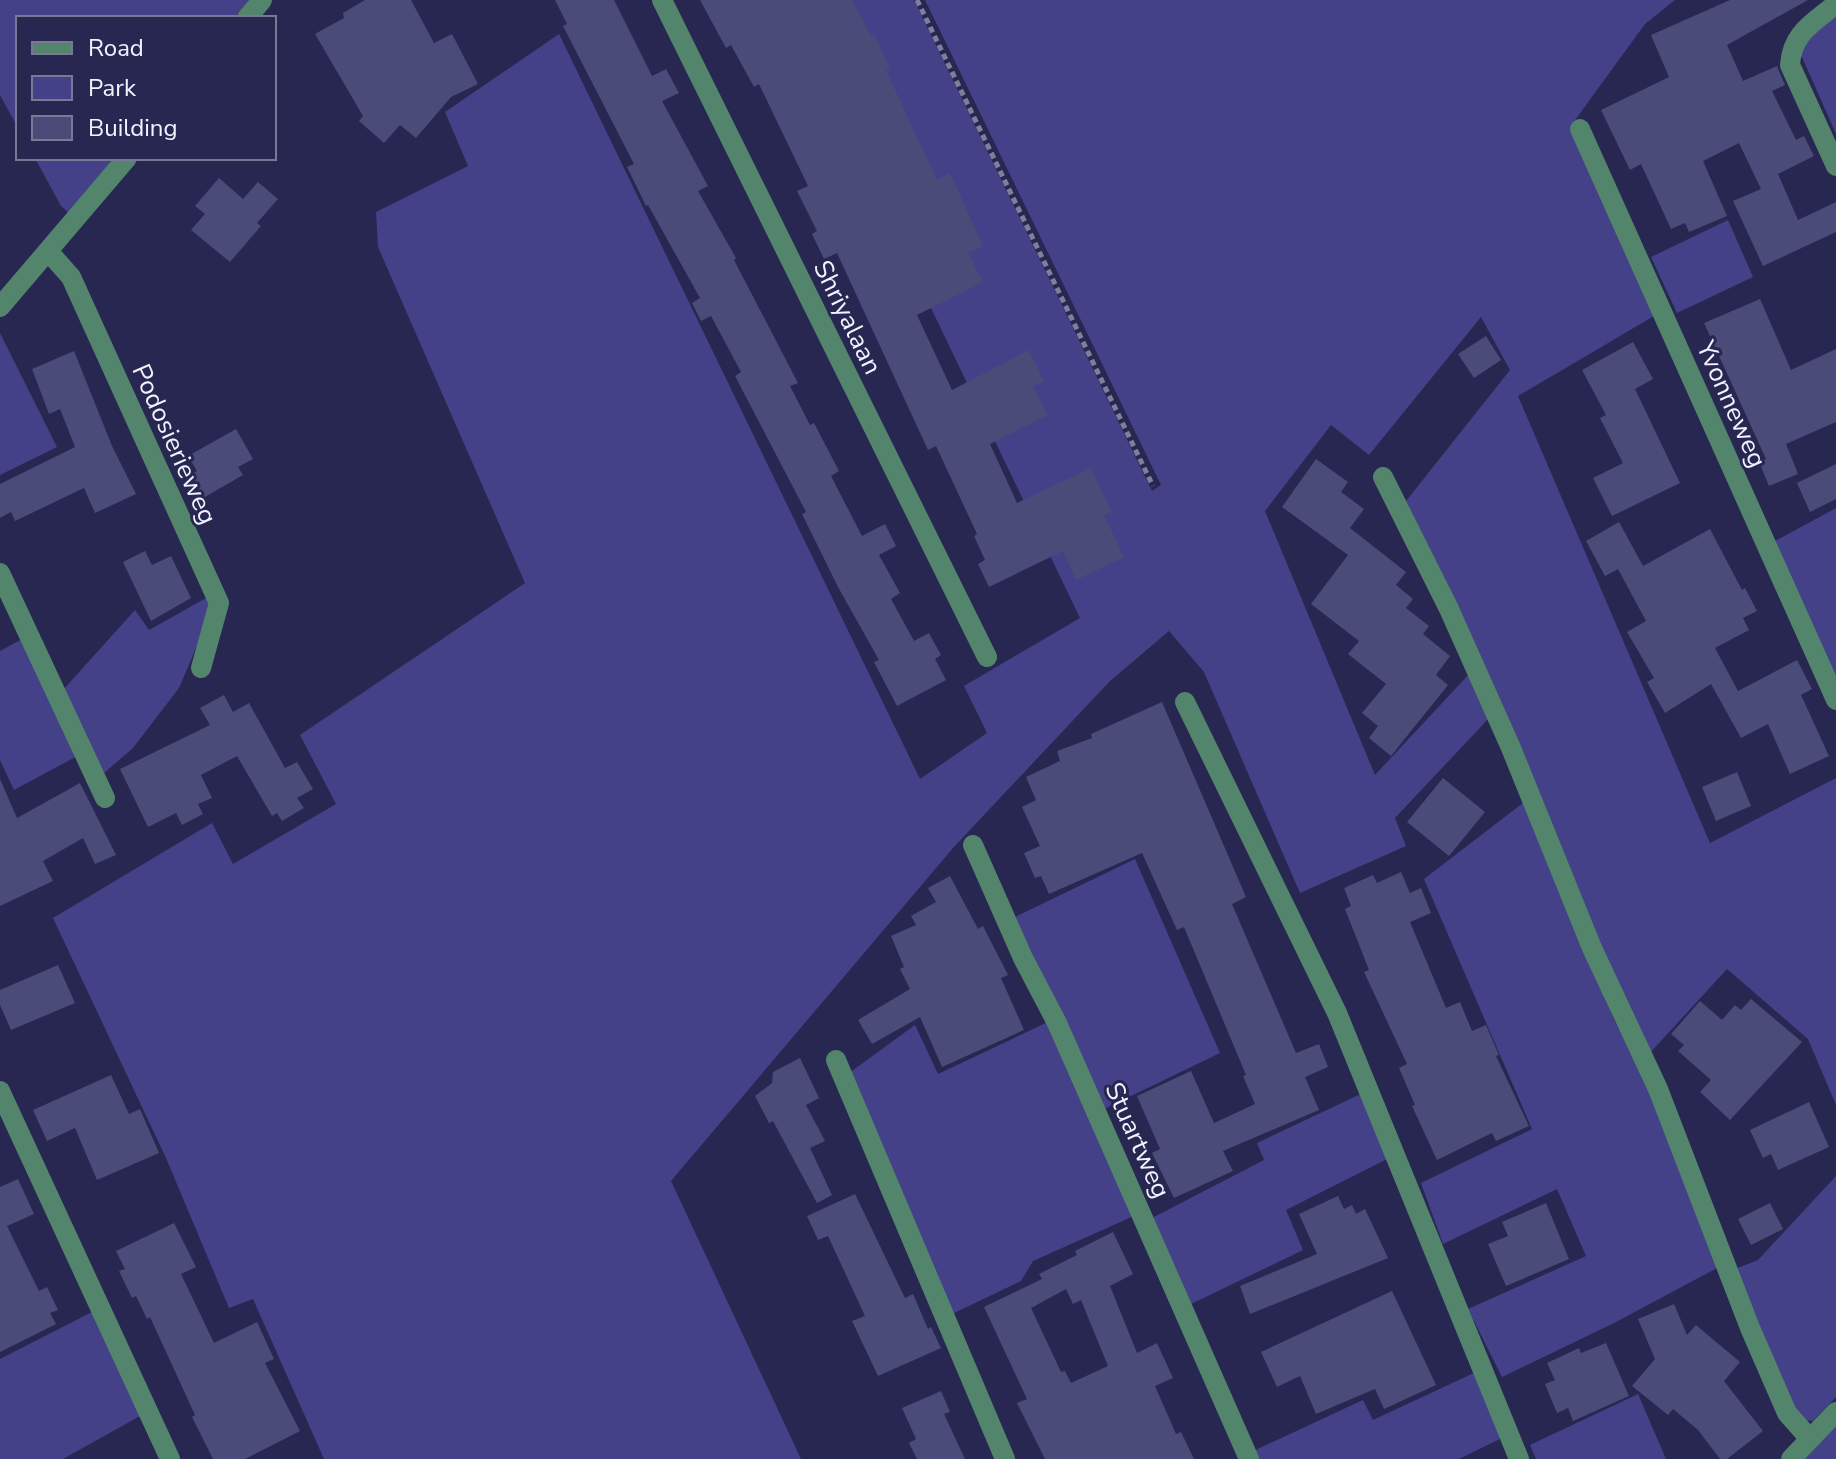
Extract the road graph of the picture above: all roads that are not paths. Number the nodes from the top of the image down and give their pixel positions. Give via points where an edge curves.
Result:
1 (262, 0) edge
2 (662, 0) edge
3 (1836, 4) edge
4 (249, 16) edge
5 (1580, 129) dead end
6 (125, 160) edge
7 (1836, 166) edge
8 (48, 251) junction
9 (0, 307) edge
10 (1383, 477) dead end
11 (0, 573) edge
12 (987, 657) dead end
13 (201, 668) dead end
14 (1836, 700) edge
15 (1185, 702) dead end
16 (105, 798) dead end
17 (973, 845) dead end
18 (836, 1060) dead end
19 (0, 1091) edge
20 (1836, 1412) edge
21 (1810, 1439) junction
22 (170, 1459) edge
23 (1005, 1459) edge
24 (1249, 1459) edge
25 (1519, 1459) edge
26 (1791, 1459) edge

1 - 4 street
2 - 12 street, Shriyalaan
3 - 7 street via 1802,32 1791,47 1790,65
5 - 14 street, Yvonneweg
6 - 8 street
8 - 9 street
8 - 13 street, Podosierieweg via 71,277 219,603
10 - 21 street via 1511,748 1592,948 1658,1089 1787,1413
11 - 16 street
15 - 25 street via 1337,1013
17 - 24 street, Stuartweg
18 - 23 street
19 - 22 street
20 - 21 street
21 - 26 street

